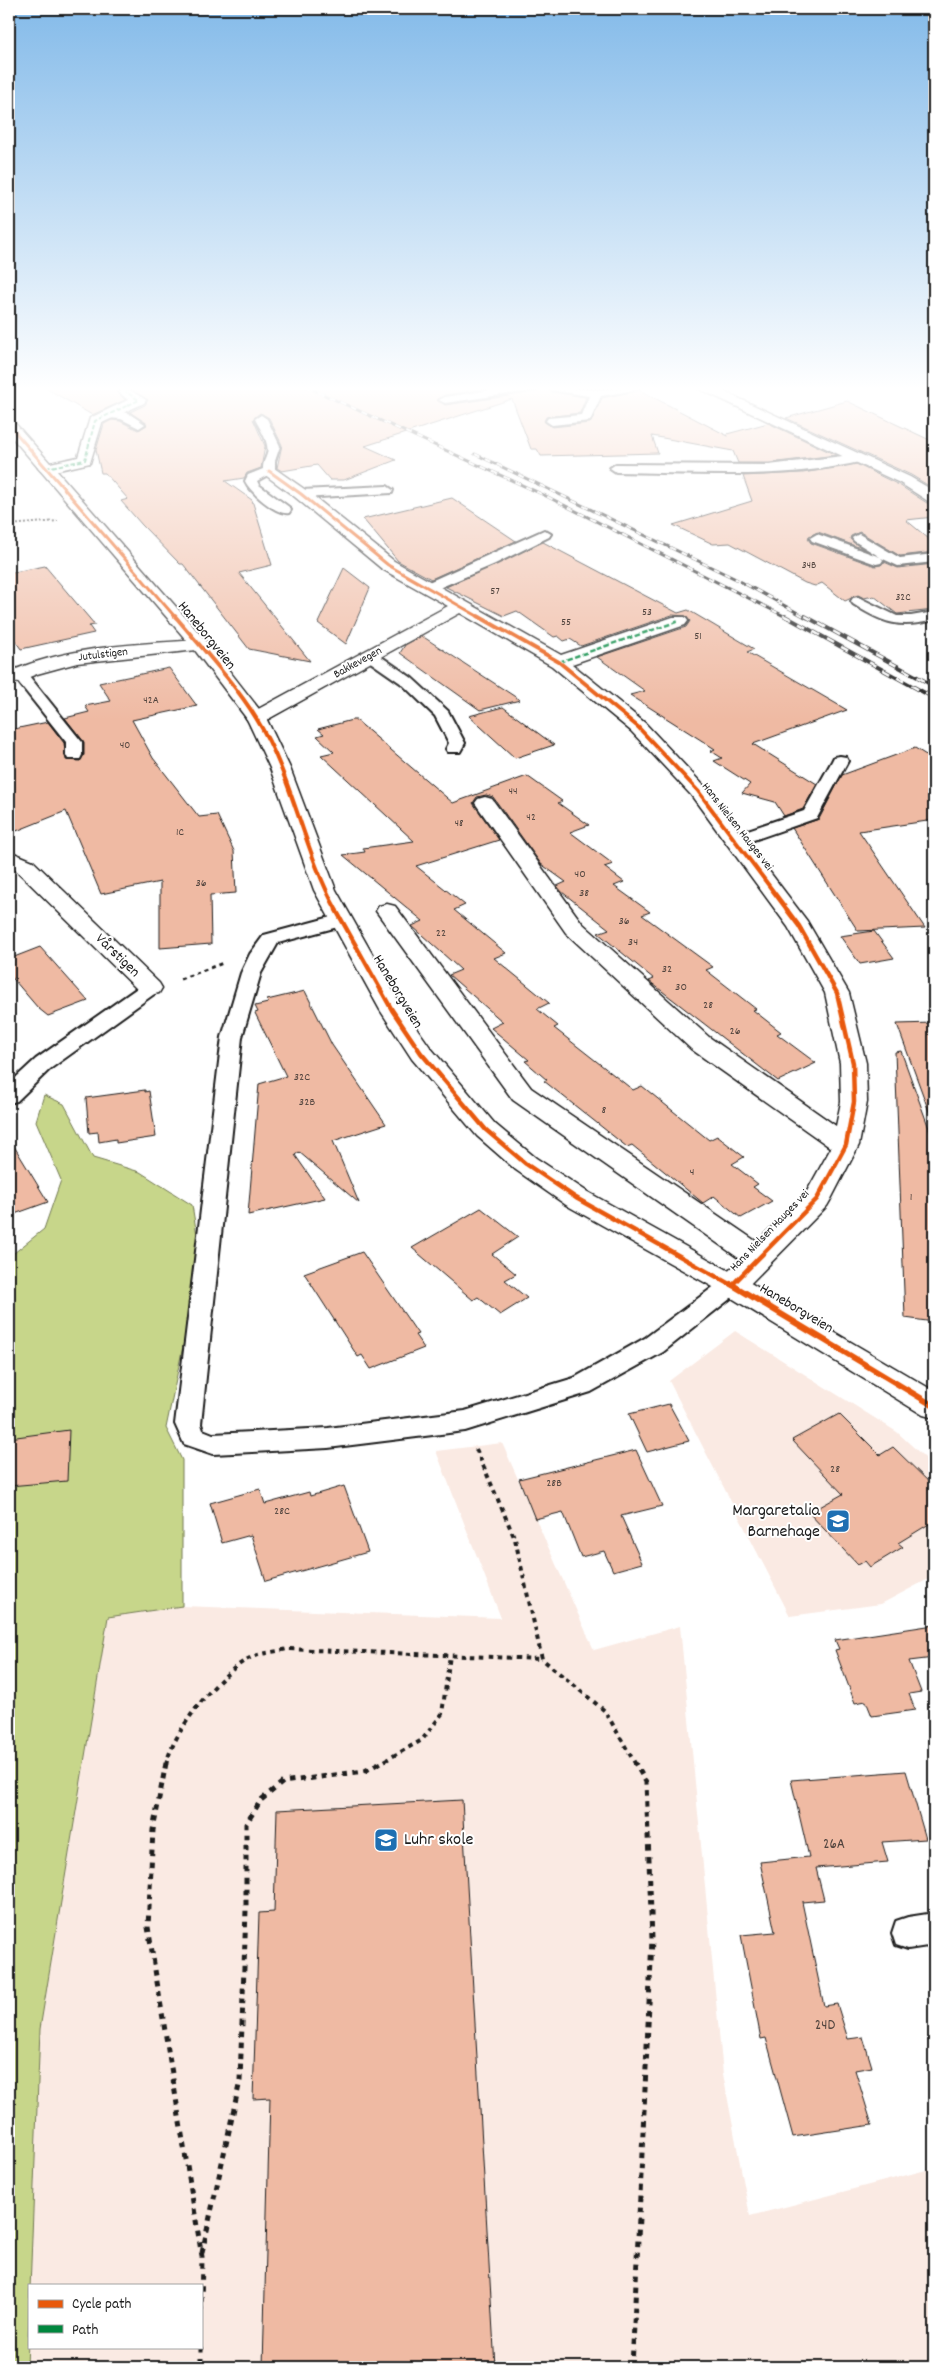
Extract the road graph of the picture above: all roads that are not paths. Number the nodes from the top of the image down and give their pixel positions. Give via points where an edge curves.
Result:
1 (72, 498) edge
2 (268, 498) edge
3 (305, 498) edge
4 (284, 510) dead end
5 (544, 534) dead end
6 (818, 538) dead end
7 (859, 538) dead end
8 (934, 558) edge
9 (884, 563) junction
10 (427, 588) junction
11 (858, 602) dead end
12 (459, 607) junction
13 (934, 616) edge
14 (679, 622) dead end
15 (200, 645) junction
16 (370, 656) junction
17 (559, 662) junction
18 (14, 676) edge
19 (256, 718) junction
20 (454, 750) dead end
21 (74, 755) dead end
22 (840, 761) dead end
23 (485, 803) dead end
24 (736, 840) junction
25 (9, 858) edge
26 (387, 911) dead end
27 (342, 920) junction
28 (150, 988) joint
29 (9, 1096) edge
30 (846, 1146) junction
31 (758, 1258) junction
32 (732, 1285) junction
33 (934, 1406) edge

1 - 15 street, Haneborgveien
2 - 4 lane
3 - 10 street, Hans Nielsen Hauges vei via 388,565
5 - 10 lane
6 - 9 lane
7 - 9 lane
8 - 9 lane
10 - 12 street, Hans Nielsen Hauges vei
11 - 13 lane via 895,621 908,622
12 - 16 street, Bakkevegen
12 - 17 street, Hans Nielsen Hauges vei
14 - 17 street
15 - 18 street, Jutulstigen via 51,662
15 - 19 street, Haneborgveien
16 - 19 street, Bakkevegen
16 - 20 lane via 407,681 442,714 457,743
17 - 24 street, Hans Nielsen Hauges vei via 638,728 698,791
18 - 21 lane via 74,742
19 - 27 street, Haneborgveien via 280,768 325,890
22 - 24 lane via 811,814
23 - 30 street via 574,928 700,1043
24 - 30 street, Hans Nielsen Hauges vei via 799,926 837,993 853,1063 854,1102
25 - 28 street, Vårstigen via 25,866
26 - 31 street, Hans Nielsen Hauges vei via 522,1094
27 - 32 street, Haneborgveien via 420,1053 486,1130 526,1164 576,1198
27 - 32 lane via 271,939 251,973 232,1037 188,1424 193,1437 213,1444 328,1438 465,1421 582,1385 654,1346
28 - 29 lane via 43,1064
30 - 31 street, Hans Nielsen Hauges vei via 817,1199
31 - 32 street, Hans Nielsen Hauges vei
32 - 33 street, Haneborgveien

